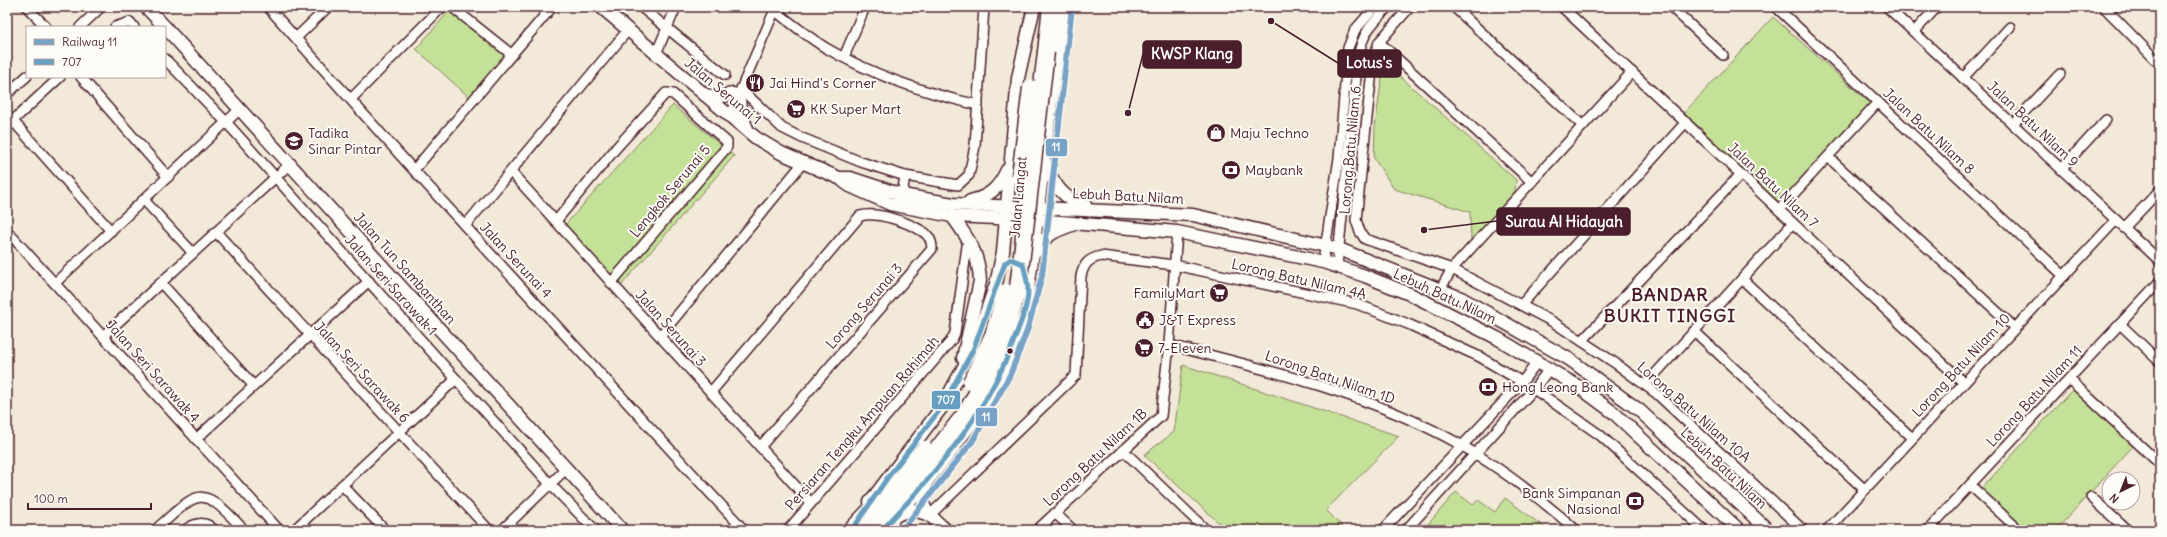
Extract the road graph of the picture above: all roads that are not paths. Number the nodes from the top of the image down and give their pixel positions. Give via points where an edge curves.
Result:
1 (27, 7) edge
2 (101, 7) edge
3 (146, 7) edge
4 (268, 7) edge
5 (328, 7) edge
6 (442, 7) edge
7 (452, 7) edge
8 (552, 7) edge
9 (601, 7) edge
10 (641, 7) edge
11 (676, 7) edge
12 (865, 7) edge
13 (984, 7) edge
14 (1034, 7) edge
15 (1042, 7) edge
16 (1052, 7) edge
17 (1063, 7) edge
18 (1375, 7) edge
19 (1388, 7) edge
20 (1410, 7) edge
21 (1454, 7) edge
22 (1562, 7) edge
23 (1671, 7) edge
24 (1776, 7) edge
25 (1887, 7) edge
26 (1937, 7) edge
27 (2104, 7) edge
28 (775, 9) edge
29 (45, 26) edge
30 (81, 26) edge
31 (164, 26) edge
32 (2010, 27) dead end
33 (166, 28) edge
34 (628, 30) junction
35 (668, 30) junction
36 (1914, 32) junction
37 (297, 38) junction
38 (1379, 42) junction
39 (1041, 52) junction
40 (511, 54) junction
41 (656, 54) junction
42 (1723, 55) dead end
43 (844, 57) junction
44 (166, 60) edge
45 (2160, 64) edge
46 (1632, 72) junction
47 (2060, 74) dead end
48 (725, 75) dead end
49 (26, 77) edge
50 (59, 78) edge
51 (82, 78) edge
52 (1963, 78) junction
53 (8, 91) edge
54 (738, 94) junction
55 (705, 95) junction
56 (352, 99) junction
57 (1878, 102) junction
58 (978, 106) junction
59 (240, 109) junction
60 (726, 113) junction
61 (1366, 118) junction
62 (2106, 120) dead end
63 (226, 122) junction
64 (1686, 122) junction
65 (10, 123) edge
66 (2013, 124) junction
67 (1583, 126) junction
68 (1351, 127) junction
69 (748, 131) junction
70 (1012, 136) junction
71 (1045, 147) junction
72 (1828, 157) junction
73 (1044, 162) junction
74 (291, 163) junction
75 (802, 164) junction
76 (1009, 164) junction
77 (2061, 169) junction
78 (414, 170) junction
79 (511, 172) junction
80 (1741, 174) junction
81 (905, 176) junction
82 (168, 177) junction
83 (275, 178) junction
84 (840, 178) junction
85 (1532, 182) junction
86 (2159, 191) edge
87 (902, 195) junction
88 (144, 200) junction
89 (953, 204) junction
90 (1007, 206) junction
91 (1038, 207) junction
92 (1100, 210) junction
93 (1779, 210) junction
94 (952, 216) junction
95 (1005, 220) junction
96 (1037, 220) junction
97 (2116, 220) junction
98 (556, 222) junction
99 (1793, 223) junction
100 (1077, 224) junction
101 (465, 226) junction
102 (2124, 228) junction
103 (7, 231) edge
104 (111, 231) junction
105 (216, 232) junction
106 (1177, 232) junction
107 (968, 239) junction
108 (1325, 246) junction
109 (1339, 249) junction
110 (193, 253) junction
111 (1033, 255) junction
112 (2160, 261) edge
113 (1323, 262) junction
114 (1174, 265) junction
115 (1336, 266) junction
116 (1452, 270) junction
117 (2064, 276) junction
118 (1742, 279) junction
119 (369, 281) junction
120 (2160, 281) edge
121 (161, 283) junction
122 (611, 283) junction
123 (55, 284) junction
124 (996, 284) junction
125 (1028, 288) junction
126 (1441, 288) junction
127 (1521, 305) junction
128 (2120, 324) junction
129 (2015, 328) junction
130 (1694, 331) junction
131 (103, 336) junction
132 (310, 336) junction
133 (660, 336) junction
134 (1582, 341) junction
135 (1538, 342) junction
136 (1169, 345) junction
137 (1538, 361) junction
138 (2160, 362) edge
139 (1550, 368) junction
140 (456, 379) junction
141 (2069, 379) junction
142 (957, 381) junction
143 (1522, 382) junction
144 (1964, 383) junction
145 (1646, 384) junction
146 (253, 385) junction
147 (1534, 389) junction
148 (710, 392) junction
149 (399, 432) junction
150 (1912, 438) junction
151 (196, 439) junction
152 (1461, 445) junction
153 (760, 447) junction
154 (1123, 450) junction
155 (1475, 455) junction
156 (2160, 464) edge
157 (567, 468) junction
158 (927, 480) junction
159 (550, 484) junction
160 (342, 485) junction
161 (1970, 485) junction
162 (899, 489) junction
163 (1864, 490) junction
164 (2091, 497) dead end
165 (811, 503) junction
166 (1055, 513) junction
167 (930, 515) junction
168 (893, 518) junction
169 (155, 530) edge
170 (184, 530) edge
171 (214, 530) edge
172 (244, 530) edge
173 (279, 530) edge
174 (294, 530) edge
175 (385, 530) edge
176 (489, 530) edge
177 (502, 530) edge
178 (595, 530) edge
179 (622, 530) edge
180 (744, 530) edge
181 (788, 530) edge
182 (852, 530) edge
183 (874, 530) edge
184 (882, 530) edge
185 (946, 530) edge
186 (1037, 530) edge
187 (1073, 530) edge
188 (1206, 530) edge
189 (1383, 530) edge
190 (1406, 530) edge
191 (1576, 530) edge
192 (1704, 530) edge
193 (1739, 530) edge
194 (1768, 530) edge
195 (1803, 530) edge
196 (1827, 530) edge
197 (1928, 530) edge
198 (2019, 530) edge
199 (2127, 530) edge

1 - 29 street
2 - 30 street
3 - 31 main road, Jalan Tun Sambanthan
4 - 37 street, Jalan Serunai 4
5 - 37 street
6 - 56 street
7 - 40 street
8 - 40 street
9 - 34 main road, Jalan Serunai 1
10 - 35 street, Jalan Serunai 1
11 - 35 street
12 - 43 street
13 - 58 street
14 - 70 main road, Jalan Langat via 1018,78
15 - 39 highway, Jalan Langat
16 - 39 highway, Jalan Langat
17 - 71 main road, Jalan Langat
18 - 108 street via 1355,30 1348,48 1339,158
19 - 68 street via 1366,30 1361,40
20 - 38 street, Lorong Batu Nilam 6
21 - 67 street
22 - 46 street, Jalan Batu Nilam 7
23 - 42 street
24 - 57 street, Jalan Batu Nilam 8
25 - 36 street, Jalan Batu Nilam 9
26 - 36 street
27 - 45 street
28 - 43 street via 826,48
28 - 54 street
32 - 52 street
33 - 59 main road, Jalan Tun Sambanthan
34 - 41 main road, Jalan Serunai 1
34 - 79 street
35 - 41 street
35 - 48 street, Jalan Serunai 1
36 - 52 street, Jalan Batu Nilam 9
37 - 56 street, Jalan Serunai 4
38 - 61 street, Lorong Batu Nilam 6 via 1372,61
38 - 85 street
39 - 162 highway, Jalan Langat, bridge via 1022,147 1014,241 1007,286 993,335 982,363 948,421
40 - 78 street
41 - 55 main road, Jalan Serunai 1
43 - 58 street via 911,88
44 - 63 street, Jalan Seri Sarawak 1
46 - 64 street, Jalan Batu Nilam 7
46 - 67 street
47 - 66 street
49 - 53 street
50 - 65 street
51 - 82 street
52 - 66 street, Jalan Batu Nilam 9
54 - 55 main road via 715,97
54 - 60 street
54 - 69 main road via 741,114
54 - 81 street via 782,128 861,162
55 - 60 main road, Jalan Serunai 1
56 - 78 street, Jalan Serunai 4
57 - 72 street
57 - 117 street, Jalan Batu Nilam 8
58 - 81 street via 975,146 971,170 966,179 958,185
59 - 63 street
59 - 74 main road, Jalan Tun Sambanthan
60 - 69 main road, Jalan Serunai 1
61 - 68 street
61 - 116 street, Lorong Batu Nilam 6 via 1356,220 1360,232 1365,238
62 - 77 street
63 - 82 street
63 - 83 street, Jalan Seri Sarawak 1
64 - 80 street, Jalan Batu Nilam 7
64 - 127 street
65 - 104 street
66 - 77 street, Jalan Batu Nilam 9
67 - 85 street
68 - 109 street
69 - 75 main road, Jalan Serunai 1 via 769,147
70 - 71 main road via 1016,158 1024,166 1033,165
70 - 76 main road, Jalan Langat
71 - 73 main road, Jalan Langat
72 - 93 street
72 - 129 street
73 - 91 main road, Jalan Langat
73 - 92 main road via 1055,185 1067,198
74 - 83 street
74 - 157 main road, Jalan Tun Sambanthan
75 - 84 main road, Jalan Serunai 1
75 - 133 street
76 - 89 main road via 995,191 977,199
76 - 90 main road, Jalan Langat
77 - 97 street, Jalan Batu Nilam 9
78 - 101 street, Jalan Serunai 4
79 - 98 street, Jalan Serunai 3
79 - 101 street
80 - 93 street, Jalan Batu Nilam 7
80 - 134 street
81 - 87 street
82 - 88 street
83 - 105 street
83 - 119 street, Jalan Seri Sarawak 1
84 - 87 main road, Lebuh Batu Nilam via 850,178
84 - 94 main road, Lebuh Batu Nilam via 850,186 890,204
85 - 116 street
86 - 102 street
87 - 89 main road, Lebuh Batu Nilam
88 - 104 street
88 - 110 street
89 - 90 main road, Lebuh Batu Nilam
90 - 91 main road, Lebuh Batu Nilam
90 - 95 main road, Jalan Langat
91 - 92 main road, Lebuh Batu Nilam
91 - 96 main road, Jalan Langat
92 - 108 main road, Lebuh Batu Nilam via 1193,215
93 - 99 street, Jalan Batu Nilam 7
94 - 95 main road, Lebuh Batu Nilam
94 - 107 main road
95 - 96 main road, Lebuh Batu Nilam
95 - 124 main road, Jalan Langat via 1003,252
96 - 100 main road, Lebuh Batu Nilam
96 - 111 main road, Jalan Langat
97 - 102 street, Jalan Batu Nilam 9
97 - 117 street, Lorong Batu Nilam 10
98 - 122 street, Jalan Serunai 3
98 - 122 street, Lengkok Serunai 5 via 617,147 666,93 673,94 727,142 727,147
99 - 118 street
99 - 144 street, Jalan Batu Nilam 7
100 - 106 main road, Lebuh Batu Nilam
100 - 111 main road via 1049,234 1041,240
101 - 180 street, Jalan Serunai 4
102 - 112 street, Jalan Batu Nilam 9
103 - 123 street, Jalan Seri Sarawak 4
104 - 123 street
105 - 110 street
105 - 132 street, Jalan Seri Sarawak 6
106 - 113 main road, Lebuh Batu Nilam
106 - 114 street, Lorong Batu Nilam 1B
107 - 142 main road via 977,255 980,281
107 - 165 street, Persiaran Tengku Ampuan Rahimah via 956,333 945,349
108 - 109 main road, Lebuh Batu Nilam
108 - 113 street
109 - 115 street
109 - 126 main road, Lebuh Batu Nilam
110 - 121 street
111 - 125 main road, Jalan Langat
113 - 115 main road, Lebuh Batu Nilam
114 - 136 street, Lorong Batu Nilam 1B
114 - 143 street, Lorong Batu Nilam 4A via 1356,304 1408,324 1480,357
114 - 167 street, Lorong Batu Nilam 4A via 1101,256 1092,258 1084,265 1081,276 1076,375
115 - 137 main road, Lebuh Batu Nilam via 1412,296
116 - 126 street
116 - 127 street, Lorong Batu Nilam 10A
117 - 129 street, Lorong Batu Nilam 10
118 - 130 street
118 - 150 street
119 - 132 street
119 - 140 street, Jalan Seri Sarawak 1
120 - 128 street, Lorong Batu Nilam 11
121 - 131 street
121 - 146 street
122 - 133 street, Jalan Serunai 3
123 - 131 street, Jalan Seri Sarawak 4
124 - 125 main road via 1005,263 1015,260 1023,264
124 - 142 main road, Jalan Langat via 973,350
125 - 158 main road, Jalan Langat via 1025,306 1007,360 978,415
126 - 135 main road, Lebuh Batu Nilam
127 - 134 street, Lorong Batu Nilam 10A
128 - 138 street
128 - 141 street, Lorong Batu Nilam 11
129 - 144 street, Lorong Batu Nilam 10
130 - 145 street
130 - 163 street
131 - 151 street, Jalan Seri Sarawak 4
132 - 146 street
132 - 149 street, Jalan Seri Sarawak 6
133 - 148 street, Jalan Serunai 3
134 - 145 street, Lorong Batu Nilam 10A
135 - 139 main road via 1553,360
135 - 194 main road, Lebuh Batu Nilam via 1606,384 1639,410
136 - 152 street, Lorong Batu Nilam 1D via 1274,371 1346,395 1411,420
136 - 154 street, Lorong Batu Nilam 1B via 1161,416
137 - 139 main road, Lebuh Batu Nilam
137 - 143 street
139 - 147 street
139 - 193 main road, Lebuh Batu Nilam via 1614,413
140 - 149 street
140 - 159 street, Jalan Seri Sarawak 1
141 - 156 street
141 - 161 street, Lorong Batu Nilam 11
142 - 182 main road, Jalan Langat via 942,407 888,477
143 - 152 street
144 - 150 street, Lorong Batu Nilam 10
145 - 195 street, Lorong Batu Nilam 10A
146 - 151 street
147 - 155 street
147 - 192 street via 1600,435
148 - 153 street, Jalan Serunai 3
148 - 153 street, Lorong Serunai 3 via 860,216 870,213 923,231 931,241 932,249
149 - 160 street
149 - 176 street, Jalan Seri Sarawak 6
150 - 163 street, Lorong Batu Nilam 10
151 - 173 street, Jalan Seri Sarawak 4
152 - 155 street, Lorong Batu Nilam 1D
152 - 189 street
153 - 165 street, Jalan Serunai 3
154 - 166 street, Lorong Batu Nilam 1B
154 - 188 street
155 - 190 street
155 - 191 street, Lorong Batu Nilam 1D via 1536,496
157 - 159 street
157 - 179 main road, Jalan Tun Sambanthan
158 - 167 main road via 920,494
158 - 168 main road, Jalan Langat
159 - 177 street
159 - 178 street, Jalan Seri Sarawak 1
160 - 174 street
160 - 175 street
161 - 197 street, Lorong Batu Nilam 11
161 - 198 street
162 - 182 highway, Jalan Langat
162 - 183 highway, Jalan Langat
163 - 196 street, Lorong Batu Nilam 10
164 - 199 street
165 - 181 street, Persiaran Tengku Ampuan Rahimah
166 - 186 street, Lorong Batu Nilam 1B
166 - 187 street
167 - 168 main road via 910,509
167 - 185 main road
168 - 184 main road, Jalan Langat
169 - 172 street via 193,498 202,496 212,499
170 - 171 street via 194,523 203,523

